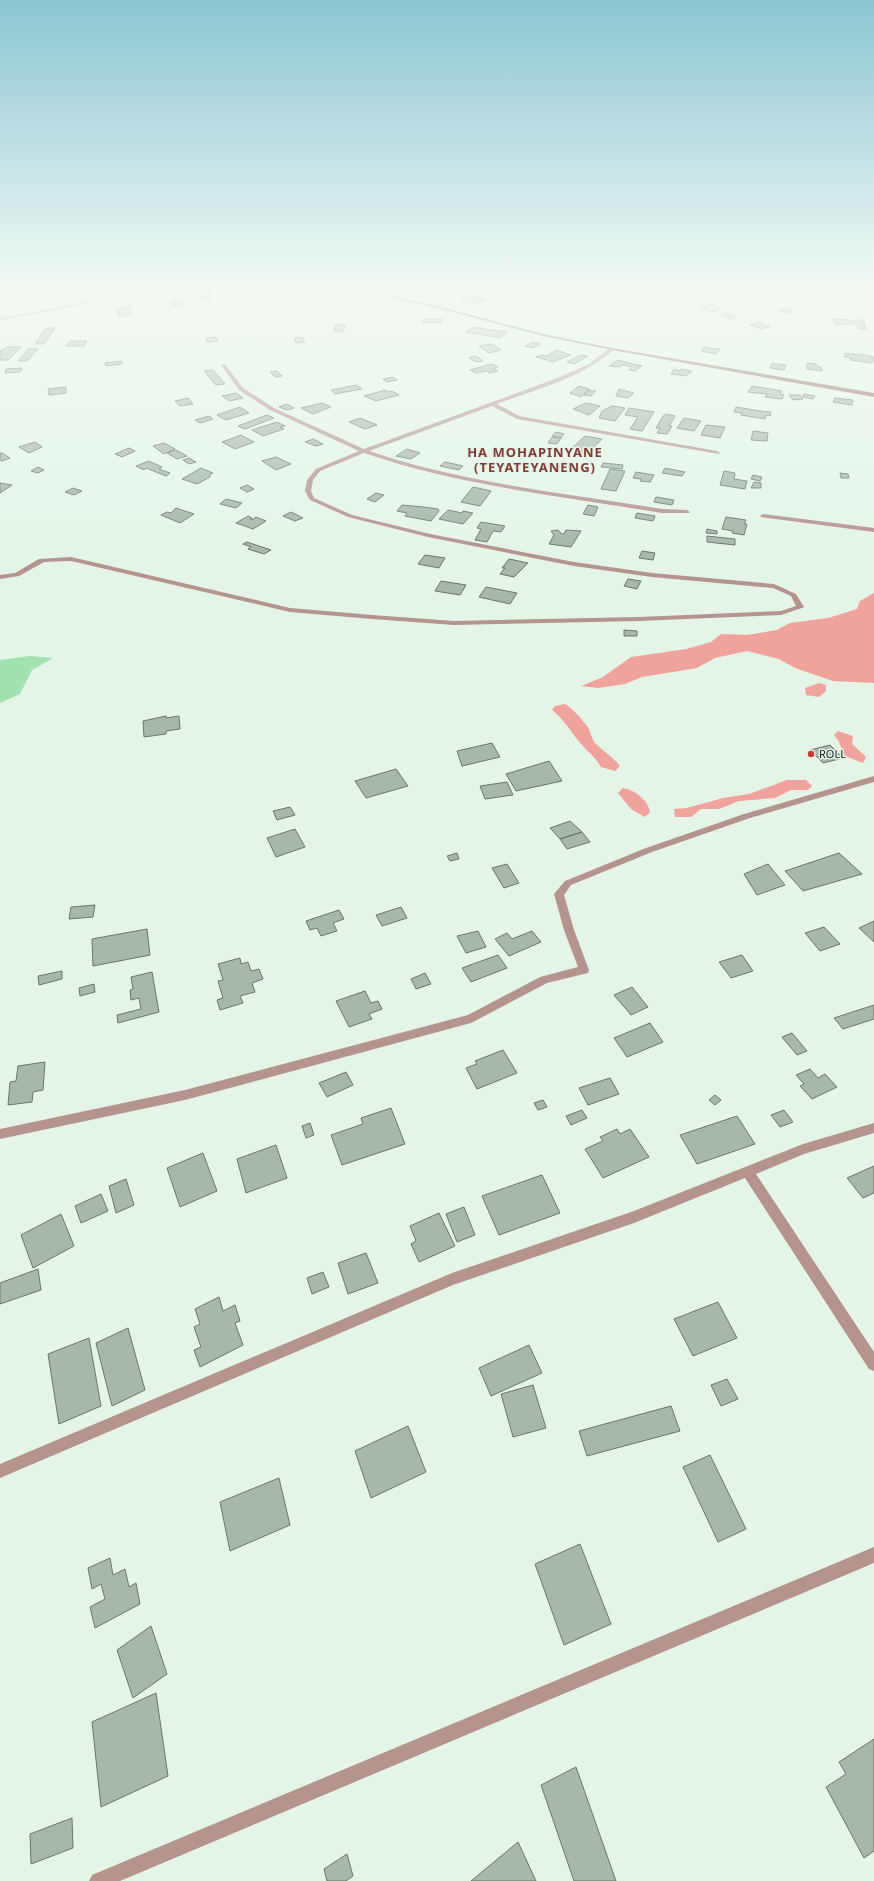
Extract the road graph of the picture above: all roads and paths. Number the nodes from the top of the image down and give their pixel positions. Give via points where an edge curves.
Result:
1 (231, 376) edge
2 (567, 376) edge
3 (765, 376) edge
4 (874, 395) edge
5 (492, 404) junction
6 (364, 451) junction
7 (717, 453) dead end
8 (687, 512) dead end
9 (763, 516) dead end
10 (874, 530) edge
11 (0, 576) edge
12 (874, 778) edge
13 (874, 1128) edge
14 (0, 1134) edge
15 (748, 1171) junction
16 (874, 1364) edge
17 (0, 1471) edge
18 (874, 1554) edge
19 (98, 1881) edge

1 - 6 street via 241,389 272,409
2 - 5 street
3 - 4 main road
5 - 6 street
5 - 7 street via 517,416
6 - 8 street via 444,475 662,511
6 - 11 street via 318,470 310,480 308,491 312,499 350,516 430,536 574,564 774,586 794,595 800,607 781,613 454,623 290,610 71,559 49,559 38,562 20,575
9 - 10 street
12 - 14 street via 747,816 649,850 568,883 559,894 584,970 544,980 471,1019 185,1095
13 - 15 street via 803,1148
15 - 16 street
15 - 17 street via 634,1217 452,1279
18 - 19 street

